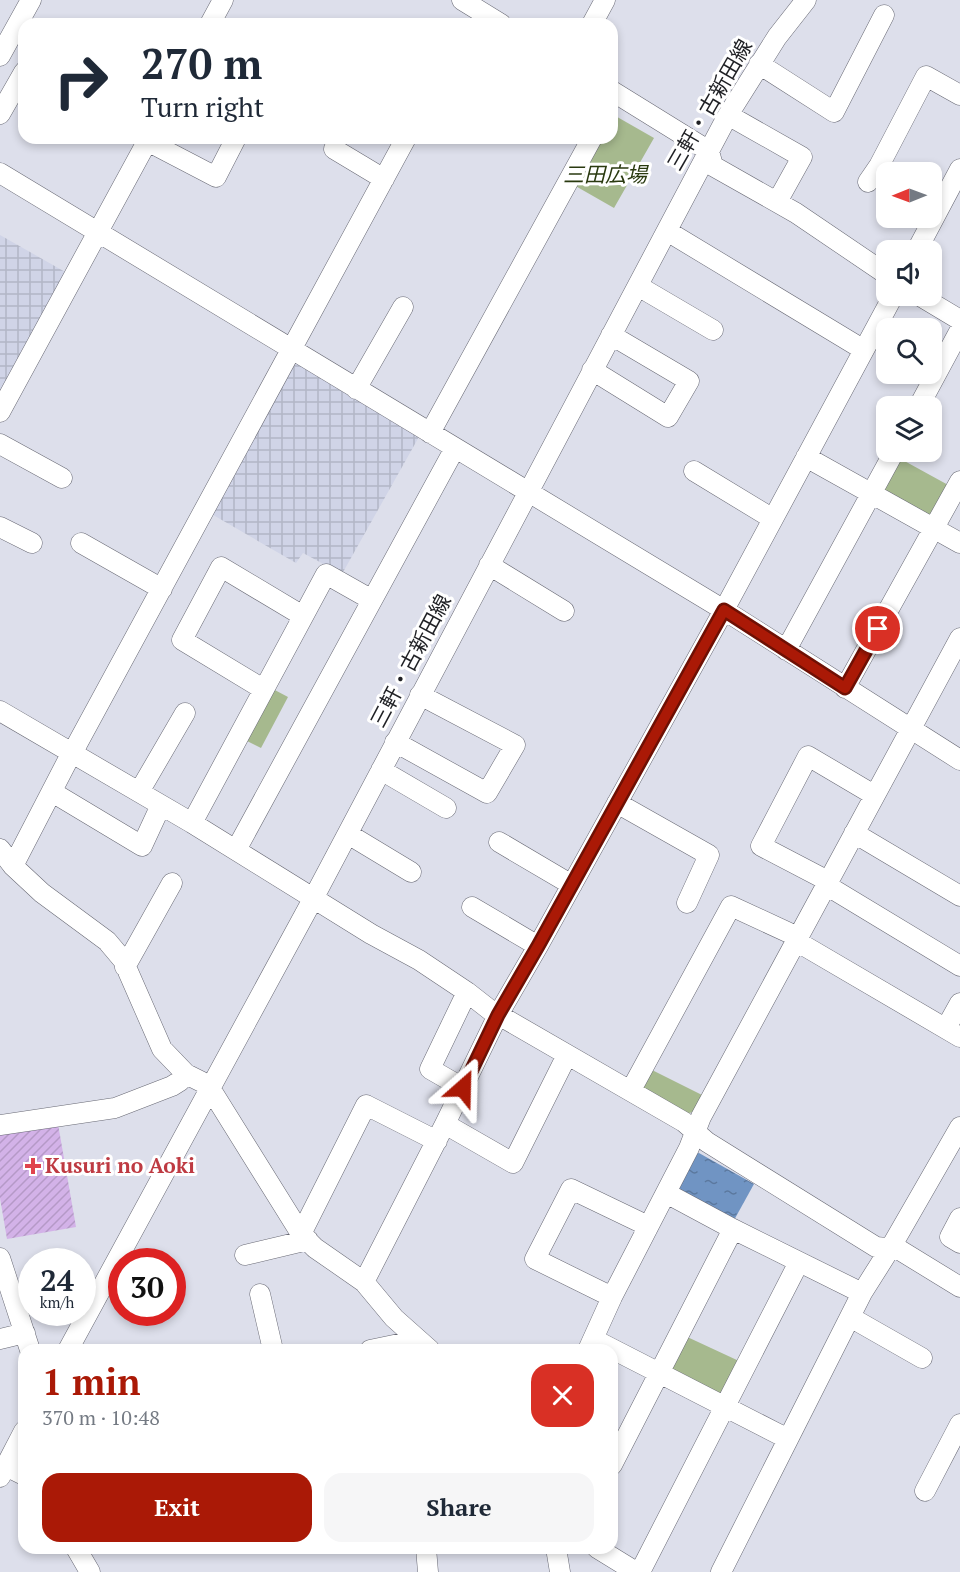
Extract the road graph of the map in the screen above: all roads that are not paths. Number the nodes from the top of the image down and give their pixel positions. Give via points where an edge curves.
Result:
1 (30, 0) edge
2 (605, 0) edge
3 (806, 0) edge
4 (218, 2) edge
5 (472, 8) edge
6 (884, 15) dead end
7 (20, 18) edge
8 (212, 18) edge
9 (490, 18) edge
10 (594, 18) edge
11 (18, 22) edge
12 (0, 56) edge
13 (759, 64) junction
14 (18, 82) edge
15 (960, 95) edge
16 (618, 98) edge
17 (0, 114) edge
18 (728, 115) junction
19 (146, 144) edge
20 (155, 144) edge
21 (233, 144) edge
22 (403, 144) edge
23 (589, 144) edge
24 (334, 149) dead end
25 (709, 151) junction
26 (884, 162) edge
27 (960, 169) edge
28 (0, 173) edge
29 (384, 178) junction
30 (942, 194) edge
31 (777, 202) junction
32 (667, 231) junction
33 (98, 232) junction
34 (876, 267) edge
35 (638, 286) junction
36 (888, 306) edge
37 (937, 306) edge
38 (403, 307) dead end
39 (960, 320) edge
40 (713, 330) dead end
41 (960, 330) edge
42 (611, 335) junction
43 (290, 349) junction
44 (864, 350) junction
45 (592, 370) junction
46 (356, 389) junction
47 (924, 396) edge
48 (0, 412) edge
49 (430, 433) junction
50 (0, 444) edge
51 (455, 448) junction
52 (806, 457) junction
53 (889, 462) edge
54 (694, 471) dead end
55 (62, 478) dead end
56 (960, 481) edge
57 (527, 492) junction
58 (871, 494) junction
59 (773, 519) junction
60 (0, 527) edge
61 (933, 529) junction
62 (32, 543) dead end
63 (81, 543) dead end
64 (960, 543) edge
65 (489, 565) junction
66 (162, 588) junction
67 (372, 600) junction
68 (724, 610) junction
69 (564, 611) dead end
70 (303, 616) junction
71 (960, 638) edge
72 (786, 650) junction
73 (845, 688) junction
74 (263, 689) junction
75 (420, 694) junction
76 (0, 711) edge
77 (185, 713) dead end
78 (909, 729) junction
79 (395, 742) junction
80 (71, 754) junction
81 (960, 760) edge
82 (381, 770) junction
83 (52, 792) junction
84 (139, 792) junction
85 (874, 795) junction
86 (617, 802) junction
87 (161, 805) junction
88 (446, 807) dead end
89 (192, 823) junction
90 (854, 833) junction
91 (348, 834) junction
92 (500, 842) dead end
93 (0, 849) edge
94 (236, 850) junction
95 (13, 866) junction
96 (411, 872) dead end
97 (172, 883) dead end
98 (827, 883) junction
99 (572, 885) junction
100 (960, 896) edge
101 (314, 899) junction
102 (687, 903) dead end
103 (472, 907) dead end
104 (797, 939) junction
105 (538, 946) junction
106 (960, 966) edge
107 (125, 967) junction
108 (467, 992) junction
109 (960, 1003) edge
110 (498, 1015) junction
111 (953, 1033) edge
112 (567, 1055) junction
113 (186, 1074) junction
114 (210, 1088) junction
115 (463, 1088) junction
116 (631, 1090) junction
117 (0, 1125) edge
118 (960, 1128) edge
119 (695, 1132) junction
120 (441, 1133) junction
121 (666, 1193) junction
122 (960, 1218) edge
123 (648, 1226) junction
124 (733, 1229) junction
125 (305, 1237) junction
126 (960, 1243) edge
127 (891, 1247) junction
128 (245, 1255) dead end
129 (0, 1258) edge
130 (799, 1262) junction
131 (364, 1282) junction
132 (960, 1287) edge
133 (862, 1293) junction
134 (260, 1294) dead end
135 (612, 1297) junction
136 (850, 1317) junction
137 (0, 1339) edge
138 (28, 1341) edge
139 (71, 1344) edge
140 (272, 1344) edge
141 (423, 1344) edge
142 (591, 1344) edge
143 (618, 1356) edge
144 (922, 1358) dead end
145 (659, 1373) junction
146 (725, 1406) junction
147 (960, 1424) edge
148 (788, 1439) junction
149 (18, 1442) edge
150 (618, 1453) edge
151 (3, 1471) edge
152 (18, 1474) edge
153 (925, 1491) dead end
154 (80, 1554) edge
155 (426, 1554) edge
156 (557, 1554) edge
157 (607, 1554) edge
158 (90, 1572) edge
159 (428, 1572) edge
160 (560, 1572) edge
161 (638, 1572) edge
162 (722, 1572) edge

1 - 7 street
2 - 10 street
3 - 13 street, 三軒・古新田線
4 - 8 street
5 - 9 street
6 - 13 street via 834,112
11 - 12 street
13 - 18 street, 三軒・古新田線
14 - 17 street
15 - 26 street via 926,76
16 - 25 street
18 - 25 street, 三軒・古新田線
18 - 31 street via 802,157
19 - 33 street
20 - 21 street via 216,177
22 - 29 street
23 - 49 street
24 - 29 street
25 - 31 street via 713,166
25 - 32 street, 三軒・古新田線
27 - 30 street
28 - 33 street
29 - 43 street
31 - 34 street
32 - 35 street, 三軒・古新田線
32 - 44 street
33 - 43 street
33 - 48 street
35 - 40 street
35 - 42 street, 三軒・古新田線
36 - 44 street
37 - 39 street
38 - 46 street
41 - 47 street
42 - 45 street, 三軒・古新田線
42 - 45 street via 689,381 668,417
43 - 46 street
43 - 66 street
44 - 52 street
45 - 57 street, 三軒・古新田線
46 - 49 street
49 - 51 street
50 - 55 street
51 - 57 street
51 - 67 street
52 - 58 street
52 - 59 street
53 - 58 street
54 - 59 street
56 - 61 street
57 - 65 street, 三軒・古新田線
57 - 68 street
58 - 61 street
58 - 72 street
59 - 68 street
60 - 62 street
61 - 64 street
61 - 73 street
63 - 66 street
65 - 69 street
65 - 75 street, 三軒・古新田線
66 - 80 street
67 - 70 street via 326,574
67 - 94 street
68 - 72 street
68 - 86 street
70 - 74 street
70 - 74 street via 221,567 182,640
71 - 78 street
72 - 73 street
73 - 78 street
74 - 89 street
75 - 79 street, 三軒・古新田線
75 - 79 street via 515,745 487,793
76 - 80 street
77 - 84 street
78 - 81 street
78 - 85 street
79 - 82 street, 三軒・古新田線
80 - 83 street
80 - 84 street
82 - 88 street
82 - 91 street, 三軒・古新田線
83 - 87 street via 142,846
83 - 95 street
84 - 87 street
85 - 90 street
85 - 98 street via 808,756 761,846
86 - 99 street
86 - 102 street via 709,855
87 - 89 street
89 - 94 street
90 - 98 street
90 - 100 street
91 - 96 street
91 - 101 street, 三軒・古新田線
92 - 99 street
93 - 95 street
94 - 101 street
95 - 107 street via 42,893 107,941
97 - 107 street
98 - 104 street
98 - 106 street
99 - 105 street
101 - 108 street
101 - 114 street, 三軒・古新田線
103 - 105 street
104 - 111 street
104 - 116 street via 731,906
104 - 119 street
105 - 110 street
107 - 113 street via 162,1049
108 - 110 street
108 - 115 street via 430,1069
109 - 111 street
110 - 112 street
110 - 115 street
112 - 116 street
112 - 120 street via 513,1163
113 - 114 street
113 - 117 street via 172,1086 115,1108
114 - 125 street
114 - 139 street, 三軒・古新田線
115 - 120 street
116 - 119 street
118 - 127 street
119 - 121 street
119 - 127 street via 876,1246
120 - 125 street via 366,1105
120 - 131 street
121 - 123 street
121 - 124 street
122 - 126 street via 950,1237
123 - 135 street
123 - 135 street via 571,1189 535,1259
124 - 130 street
124 - 145 street
125 - 128 street
125 - 131 street
127 - 132 street
127 - 133 street
129 - 138 street
130 - 133 street
130 - 146 street
131 - 141 street via 394,1318
133 - 136 street
134 - 140 street
135 - 142 street
136 - 144 street
136 - 148 street
137 - 138 street
143 - 145 street
145 - 146 street
145 - 150 street
146 - 148 street
146 - 161 street
147 - 153 street
148 - 162 street
149 - 151 street
151 - 152 street
154 - 158 street
155 - 159 street
156 - 160 street
157 - 161 street

